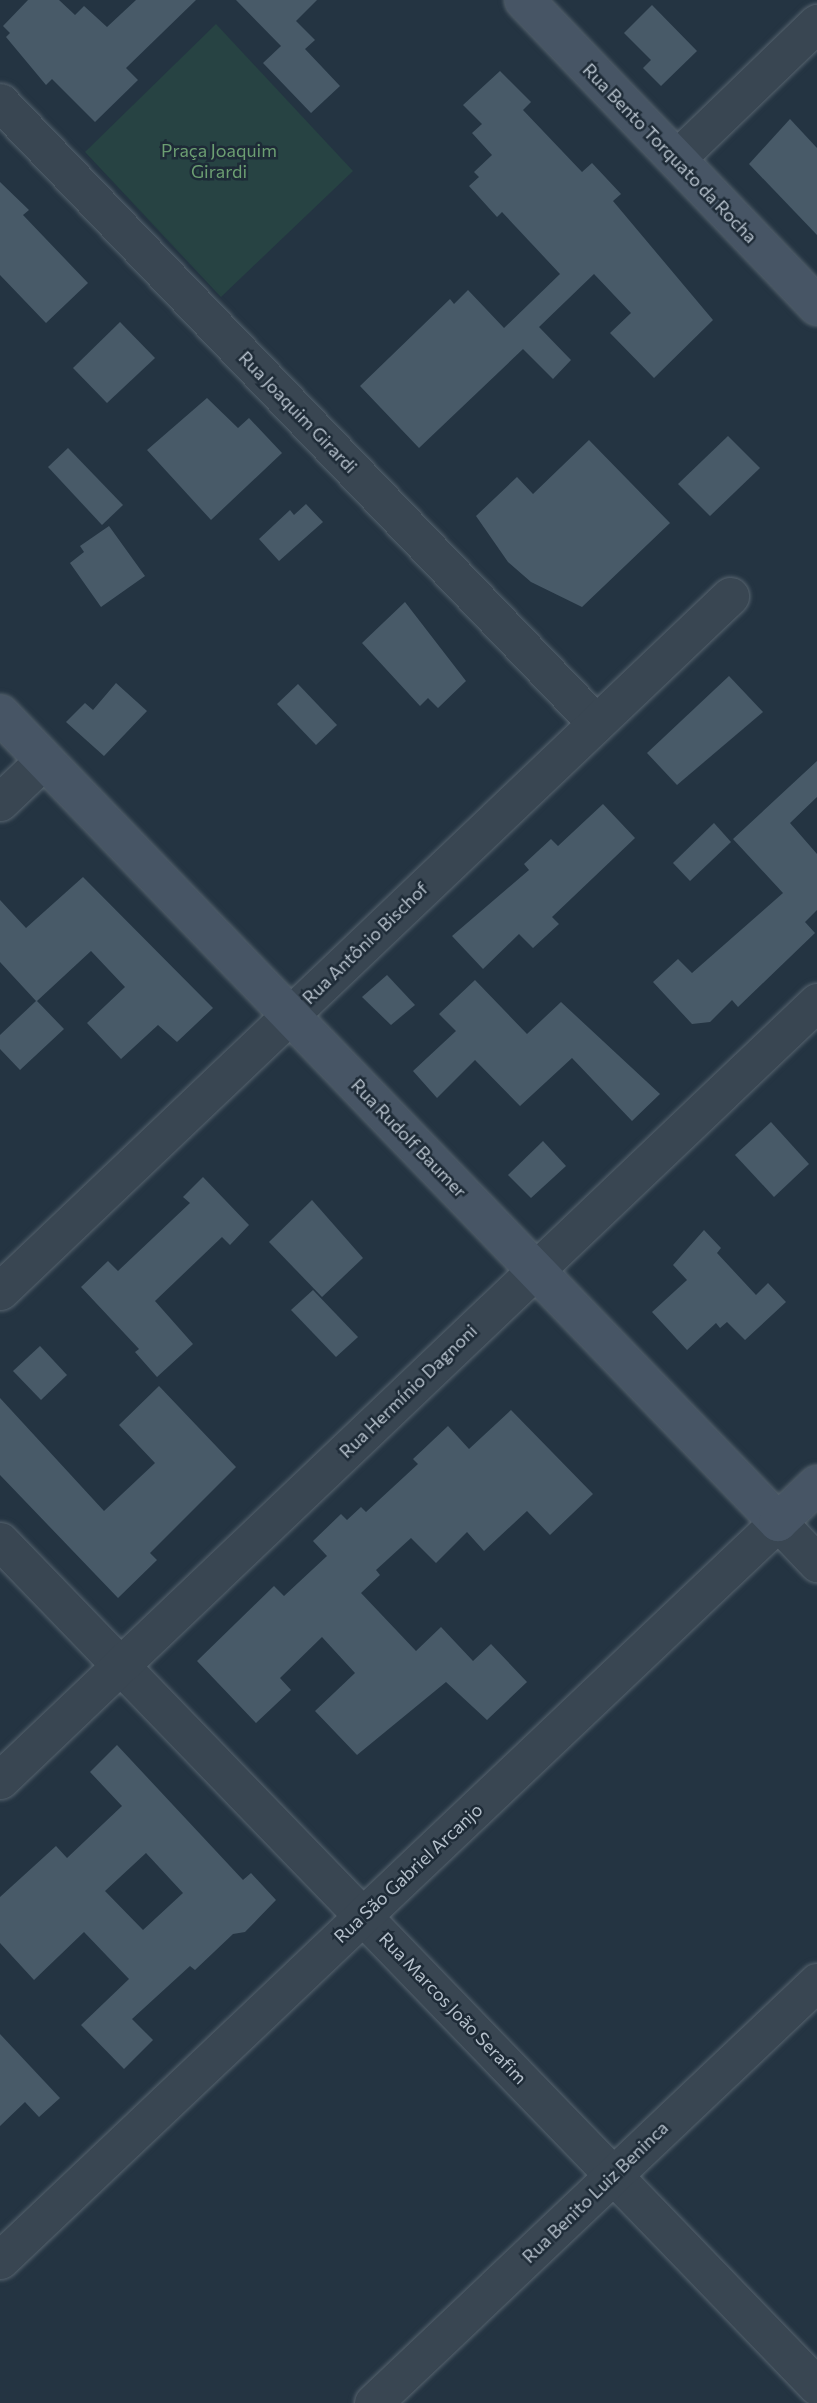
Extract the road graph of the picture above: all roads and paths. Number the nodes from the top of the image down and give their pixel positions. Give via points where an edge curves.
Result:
1 (524, 0) edge
2 (817, 23) edge
3 (0, 102) edge
4 (676, 159) junction
5 (817, 306) edge
6 (730, 596) dead end
7 (0, 714) edge
8 (596, 723) junction
9 (44, 760) junction
10 (0, 802) edge
11 (817, 1002) edge
12 (290, 1014) junction
13 (536, 1270) junction
14 (0, 1291) edge
15 (817, 1485) edge
16 (778, 1522) junction
17 (0, 1541) edge
18 (817, 1563) edge
19 (121, 1665) junction
20 (0, 1780) edge
21 (363, 1915) junction
22 (817, 1982) edge
23 (613, 2175) junction
24 (0, 2260) edge
25 (817, 2386) edge
26 (373, 2403) edge

1 - 4 street, Rua Bento Torquato da Rocha
2 - 4 street
3 - 8 street, Rua Joaquim Girardi
4 - 5 street, Rua Bento Torquato da Rocha
6 - 8 street, Rua Antônio Bischof
7 - 9 street, Rua Rudolf Baumer
8 - 12 street, Rua Antônio Bischof
9 - 10 street
9 - 12 street, Rua Rudolf Baumer
11 - 13 street, Rua Hermínio Dagnoni
12 - 13 street, Rua Rudolf Baumer
12 - 14 street, Rua Antônio Bischof
13 - 16 street, Rua Rudolf Baumer
13 - 19 street, Rua Hermínio Dagnoni
15 - 16 street, Rua São Gabriel Arcanjo
16 - 18 street, Rua Rudolf Baumer
16 - 21 street, Rua São Gabriel Arcanjo
17 - 19 street, Rua Marcos João Serafim
19 - 20 street, Rua Hermínio Dagnoni
19 - 21 street, Rua Marcos João Serafim
21 - 23 street, Rua Marcos João Serafim
21 - 24 street, Rua São Gabriel Arcanjo
22 - 23 street, Rua Benito Luiz Beninca
23 - 25 street, Rua Marcos João Serafim
23 - 26 street, Rua Benito Luiz Beninca

